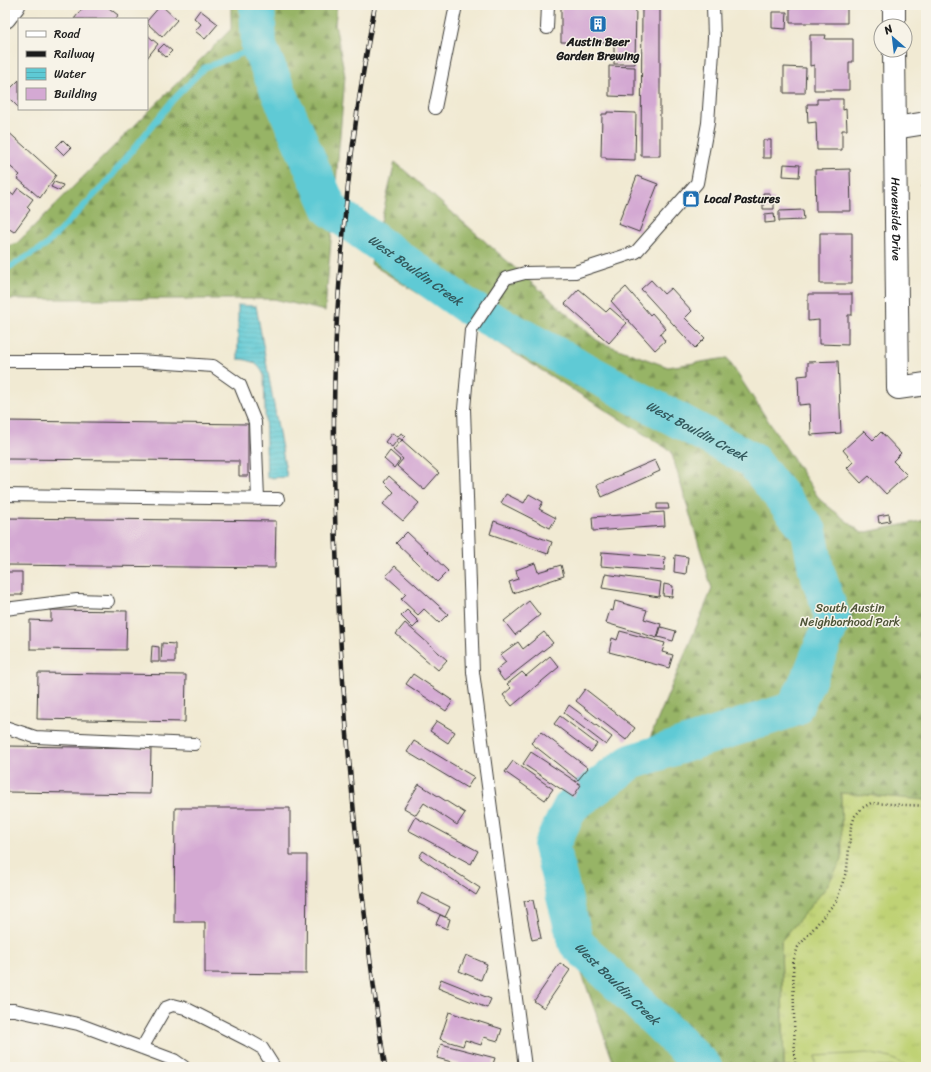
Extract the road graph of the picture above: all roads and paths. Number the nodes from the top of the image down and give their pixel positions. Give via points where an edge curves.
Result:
1 (14, 5) edge
2 (456, 5) edge
3 (548, 5) edge
4 (713, 5) edge
5 (894, 5) edge
6 (5, 17) edge
7 (894, 18) edge
8 (547, 28) dead end
9 (894, 58) edge
10 (435, 108) dead end
11 (926, 123) edge
12 (895, 128) junction
13 (5, 361) edge
14 (926, 384) edge
15 (5, 495) edge
16 (258, 499) junction
17 (278, 499) dead end
18 (108, 601) dead end
19 (5, 609) edge
20 (5, 727) edge
21 (194, 744) dead end
22 (926, 806) edge
23 (5, 1010) edge
24 (142, 1048) junction
25 (184, 1067) edge
26 (274, 1067) edge
27 (525, 1067) edge
28 (795, 1067) edge

1 - 6 street
2 - 10 lane
3 - 8 lane
4 - 27 lane via 714,38 708,123 696,183 636,252 575,272 526,273 506,278 471,330 464,409 473,672
5 - 7 street
9 - 12 street, Havenside Drive
11 - 12 street
12 - 14 street, Havenside Drive via 898,388
13 - 16 lane via 139,361 212,366 240,385 255,422
15 - 16 lane
16 - 17 lane
18 - 19 lane via 77,600
20 - 21 lane via 35,737
22 - 28 path via 871,803 855,816 851,827 847,869 837,900 798,946 793,962
23 - 24 lane via 78,1024
24 - 25 lane via 174,1060
24 - 26 lane via 164,1008 173,1004 262,1048

